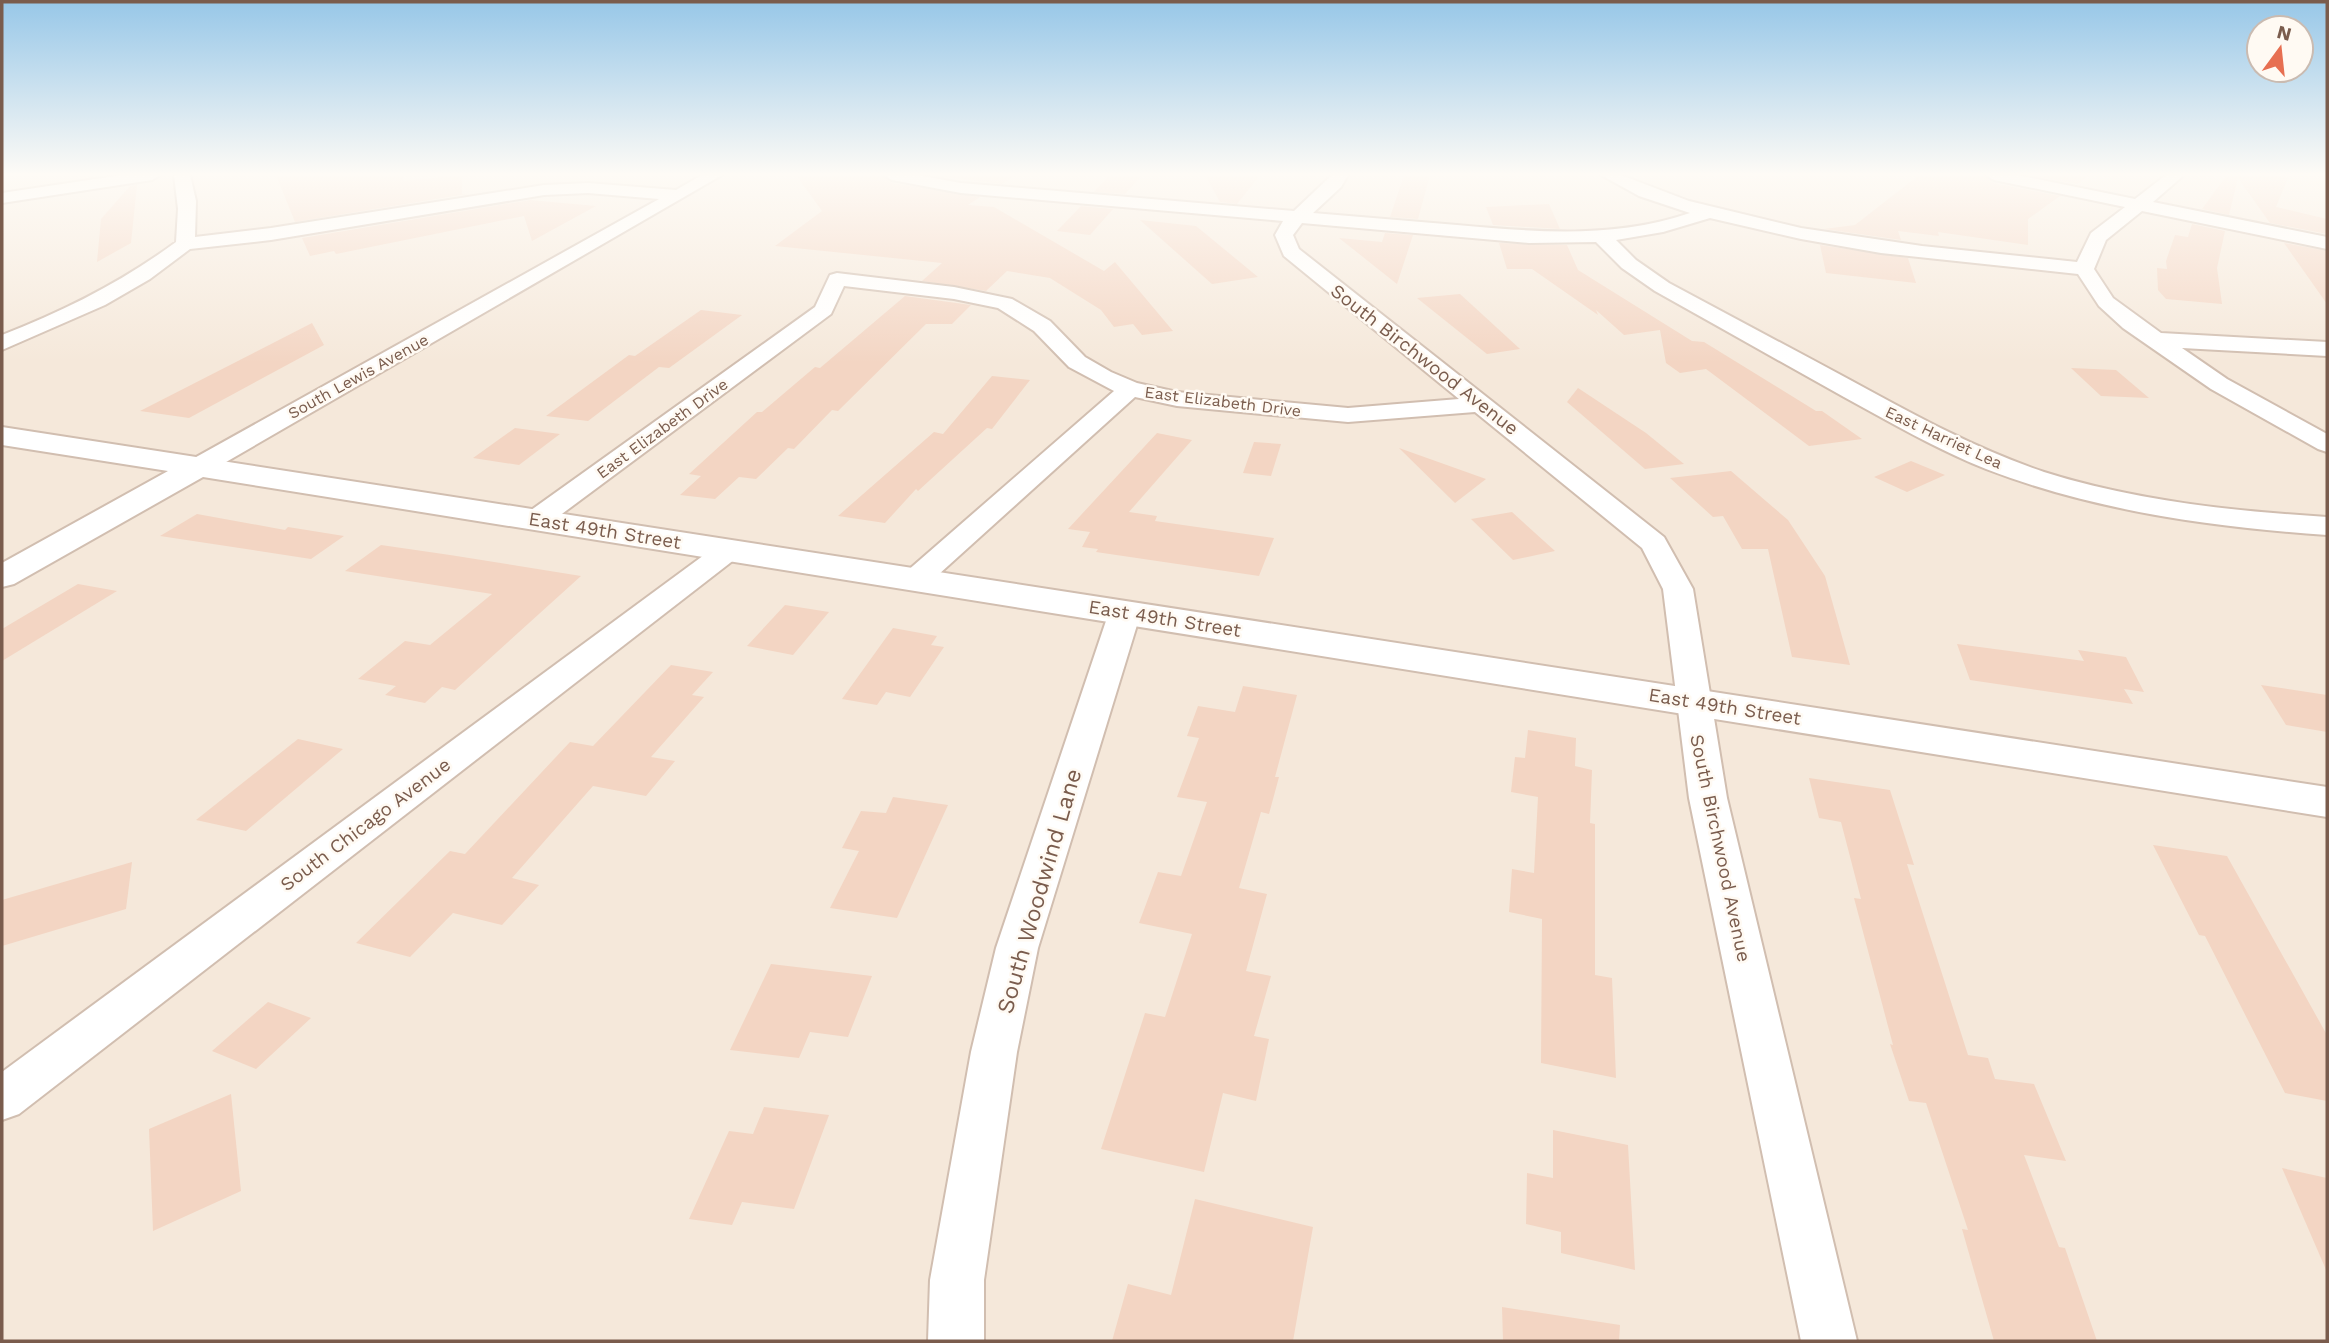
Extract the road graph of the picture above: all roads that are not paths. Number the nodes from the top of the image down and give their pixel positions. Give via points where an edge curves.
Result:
1 (186, 238) edge
2 (239, 238) edge
3 (604, 238) edge
4 (1285, 238) edge
5 (1592, 238) edge
6 (1603, 238) joint
7 (1825, 238) edge
8 (2098, 238) edge
9 (2301, 238) edge
10 (2327, 243) edge
11 (185, 244) junction
12 (2084, 270) junction
13 (2158, 340) junction
14 (2, 344) edge
15 (2327, 349) edge
16 (1130, 389) junction
17 (1481, 404) junction
18 (2, 436) edge
19 (2327, 444) edge
20 (198, 467) junction
21 (537, 519) junction
22 (2327, 526) edge
23 (729, 550) junction
24 (2, 577) edge
25 (917, 578) junction
26 (1125, 612) junction
27 (1692, 701) junction
28 (2327, 802) edge
29 (2, 1099) edge
30 (956, 1341) edge
31 (1829, 1341) edge

1 - 11 street
2 - 11 street
3 - 20 street, South Lewis Avenue
4 - 17 street, South Birchwood Avenue via 1291,252
5 - 6 street
6 - 22 street, East Harriet Lea via 1662,287 1923,430 1996,463 2086,491 2182,513
7 - 12 street via 1874,248
8 - 12 street
9 - 10 street
11 - 14 street via 116,292
12 - 13 street via 2106,302
13 - 15 street
13 - 19 street via 2219,384
16 - 17 street, East Elizabeth Drive via 1233,406 1348,415
16 - 21 street, East Elizabeth Drive via 1077,362 1042,326 1005,303 837,279 824,310
16 - 25 street
17 - 27 street, South Birchwood Avenue via 1654,543 1678,589
18 - 20 street, East 49th Street
20 - 21 street, East 49th Street
20 - 24 street, South Lewis Avenue
21 - 23 street, East 49th Street
23 - 25 street, East 49th Street
23 - 29 street, South Chicago Avenue
25 - 26 street, East 49th Street
26 - 27 street, East 49th Street
26 - 30 street, South Woodwind Lane via 1017,948 994,1052 957,1280
27 - 28 street, East 49th Street
27 - 31 street, South Birchwood Avenue via 1708,798

